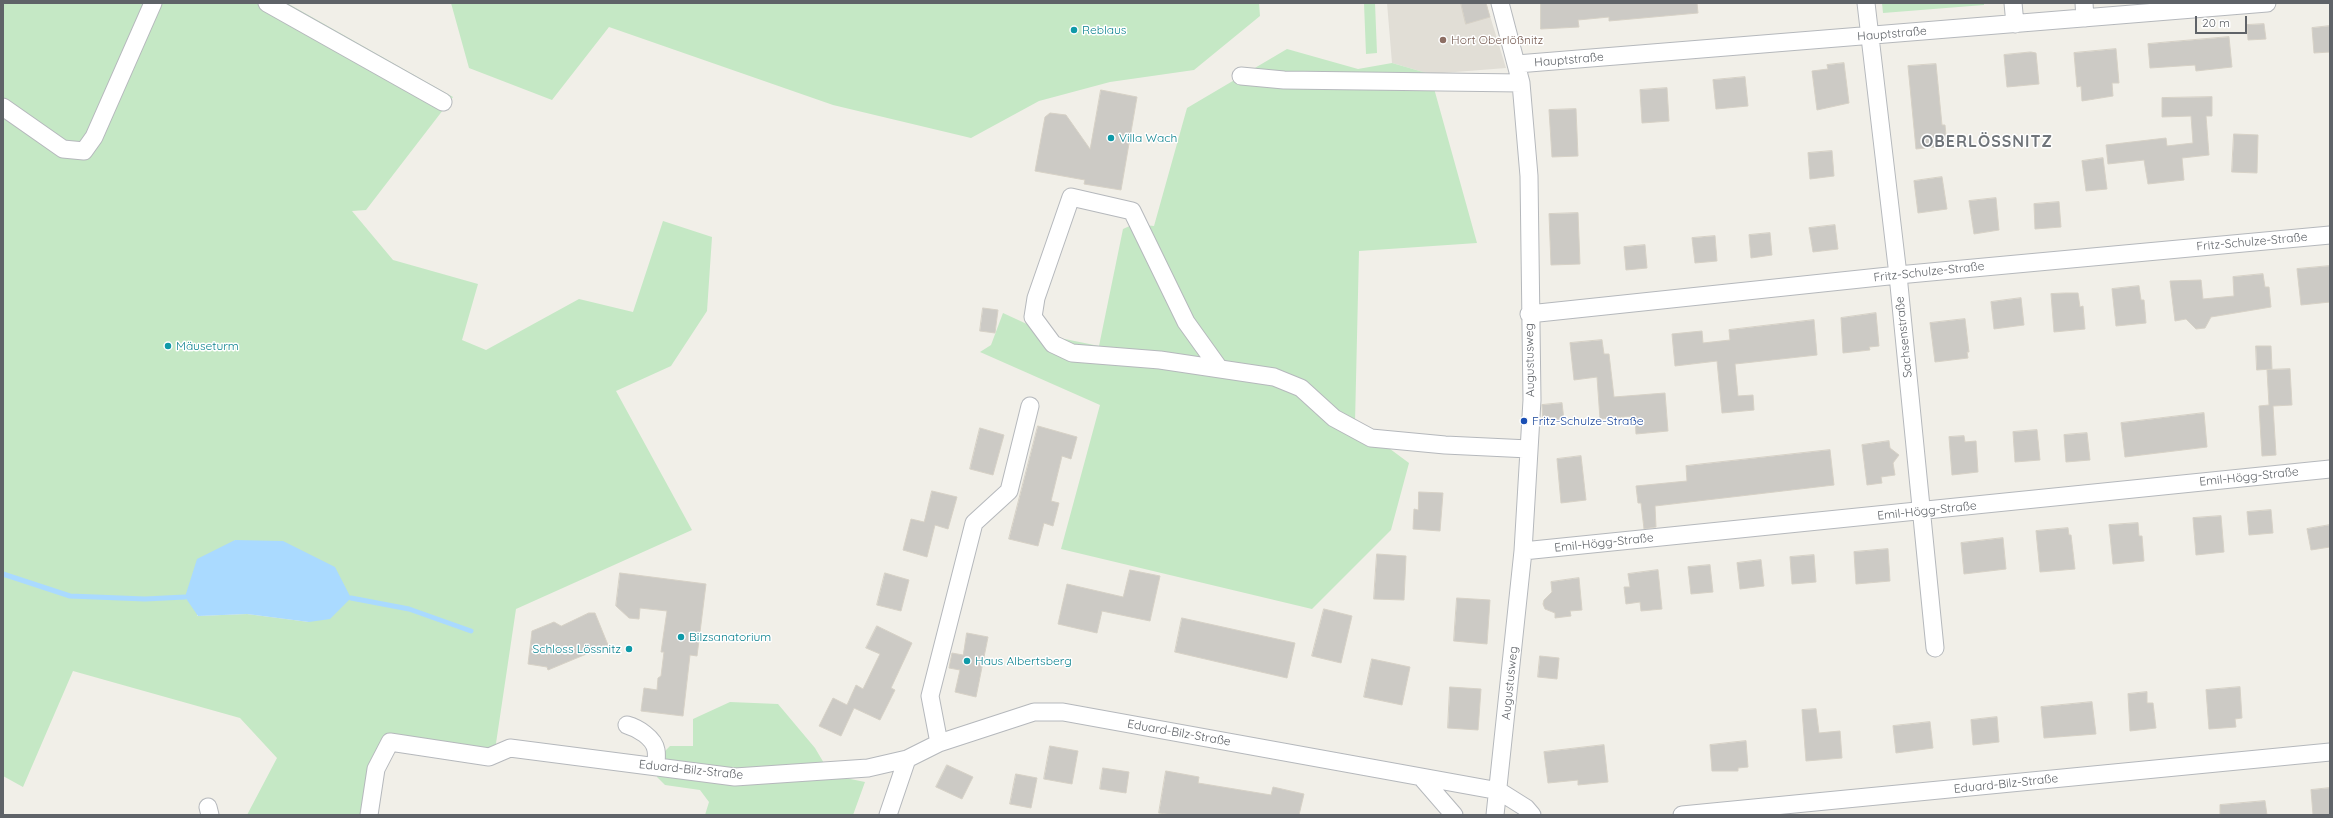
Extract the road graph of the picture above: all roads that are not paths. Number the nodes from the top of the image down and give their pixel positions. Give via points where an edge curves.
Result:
1 (153, 3) edge
2 (267, 3) edge
3 (1500, 3) edge
4 (1866, 3) edge
5 (2013, 3) edge
6 (2267, 3) edge
7 (2214, 5) edge
8 (2085, 11) edge
9 (2015, 24) junction
10 (1870, 36) junction
11 (1516, 64) junction
12 (1242, 76) dead end
13 (1521, 83) junction
14 (442, 102) dead end
15 (3, 107) edge
16 (2330, 235) edge
17 (1898, 275) junction
18 (1529, 314) junction
19 (1219, 368) junction
20 (1030, 406) dead end
21 (1529, 449) junction
22 (2330, 469) edge
23 (1922, 512) junction
24 (1523, 551) junction
25 (1935, 648) dead end
26 (627, 725) dead end
27 (939, 743) junction
28 (2330, 752) edge
29 (907, 759) junction
30 (656, 767) junction
31 (1421, 778) junction
32 (1499, 791) junction
33 (369, 815) edge
34 (888, 815) edge
35 (1454, 815) edge
36 (1495, 815) edge
37 (1532, 815) edge
38 (1682, 815) edge

1 - 15 street via 94,137 84,151 63,149
2 - 14 street
3 - 11 street, Augustusweg
4 - 10 street, Sachsenstraße
5 - 9 street
6 - 7 street, Hauptstraße
7 - 8 street, Hauptstraße
8 - 9 street, Hauptstraße
9 - 10 street, Hauptstraße
10 - 11 street, Hauptstraße
10 - 17 street, Sachsenstraße
11 - 13 street, Augustusweg
12 - 13 street via 1284,80
13 - 18 street, Augustusweg via 1529,176
16 - 17 street, Fritz-Schulze-Straße
17 - 18 street, Fritz-Schulze-Straße
17 - 23 street, Sachsenstraße
18 - 21 street, Augustusweg via 1532,400
19 - 19 street via 1186,322 1132,211 1071,197 1036,298 1033,317 1053,344 1072,353
19 - 21 street via 1274,378 1301,388 1334,418 1371,438
20 - 27 street via 1009,490 974,523 930,696
21 - 24 street, Augustusweg
22 - 23 street, Emil-Högg-Straße
23 - 24 street, Emil-Högg-Straße
23 - 25 street, Sachsenstraße
24 - 32 street, Augustusweg
26 - 30 street via 637,728 651,741 656,750
27 - 29 street, Eduard-Bilz-Straße
27 - 31 street, Eduard-Bilz-Straße via 1034,712 1063,712
28 - 38 street, Eduard-Bilz-Straße
29 - 30 street, Eduard-Bilz-Straße via 868,768 735,777
29 - 34 street
30 - 33 street, Eduard-Bilz-Straße via 510,748 488,756 390,742 376,769
31 - 32 street, Eduard-Bilz-Straße
31 - 35 street
32 - 36 street, Augustusweg
32 - 37 street via 1526,808

